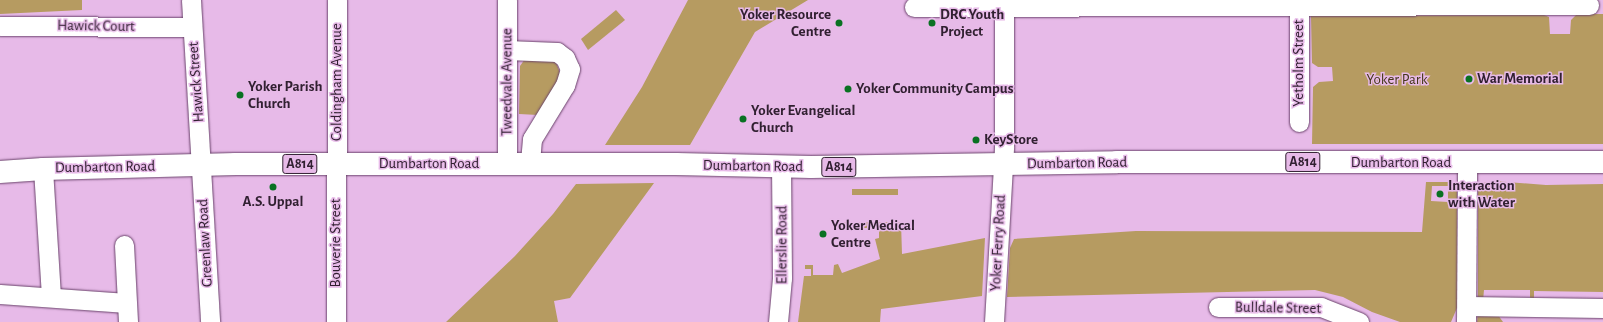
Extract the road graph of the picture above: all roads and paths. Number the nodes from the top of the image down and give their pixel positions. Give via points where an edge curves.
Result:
1 (191, 0) edge
2 (337, 0) edge
3 (507, 0) edge
4 (1004, 3) edge
5 (1299, 4) junction
6 (1589, 5) dead end
7 (914, 7) dead end
8 (0, 26) edge
9 (192, 27) junction
10 (507, 50) junction
11 (1299, 122) dead end
12 (1603, 162) edge
13 (1467, 163) junction
14 (336, 164) junction
15 (507, 164) junction
16 (530, 164) junction
17 (201, 165) junction
18 (1002, 165) junction
19 (781, 167) junction
20 (43, 169) junction
21 (0, 172) edge
22 (124, 245) dead end
23 (0, 294) edge
24 (50, 297) junction
25 (127, 303) junction
26 (1218, 307) dead end
27 (1603, 308) edge
28 (1299, 314) edge
29 (1467, 314) edge
30 (128, 322) edge
31 (210, 322) edge
32 (336, 322) edge
33 (778, 322) edge
34 (994, 322) edge
35 (1359, 322) edge

1 - 9 street, Hawick Street
2 - 14 street, Coldingham Avenue
3 - 10 street, Tweedvale Avenue
4 - 5 street
4 - 7 street
4 - 18 street, Yoker Ferry Road
5 - 6 street
5 - 11 street, Yetholm Street
8 - 9 street, Hawick Court
9 - 17 street, Hawick Street
10 - 15 street, Tweedvale Avenue
10 - 16 street via 550,50 561,54 569,66 568,79 532,139
12 - 13 main road, Dumbarton Road / A814
13 - 18 main road, Dumbarton Road / A814
13 - 29 street
14 - 15 main road, Dumbarton Road / A814
14 - 17 main road, Dumbarton Road / A814
14 - 32 street, Bouverie Street
15 - 16 main road, Dumbarton Road / A814
16 - 19 main road, Dumbarton Road / A814
17 - 20 main road, Dumbarton Road / A814
17 - 31 street, Greenlaw Road
18 - 19 main road, Dumbarton Road / A814
18 - 34 street, Yoker Ferry Road
19 - 33 street, Ellerslie Road via 782,278
20 - 21 main road, Dumbarton Road / A814
20 - 24 street
22 - 25 street
23 - 24 street
24 - 25 street
25 - 30 street
26 - 28 street, Bulldale Street
27 - 29 street
28 - 35 street, Bulldale Street via 1332,309

